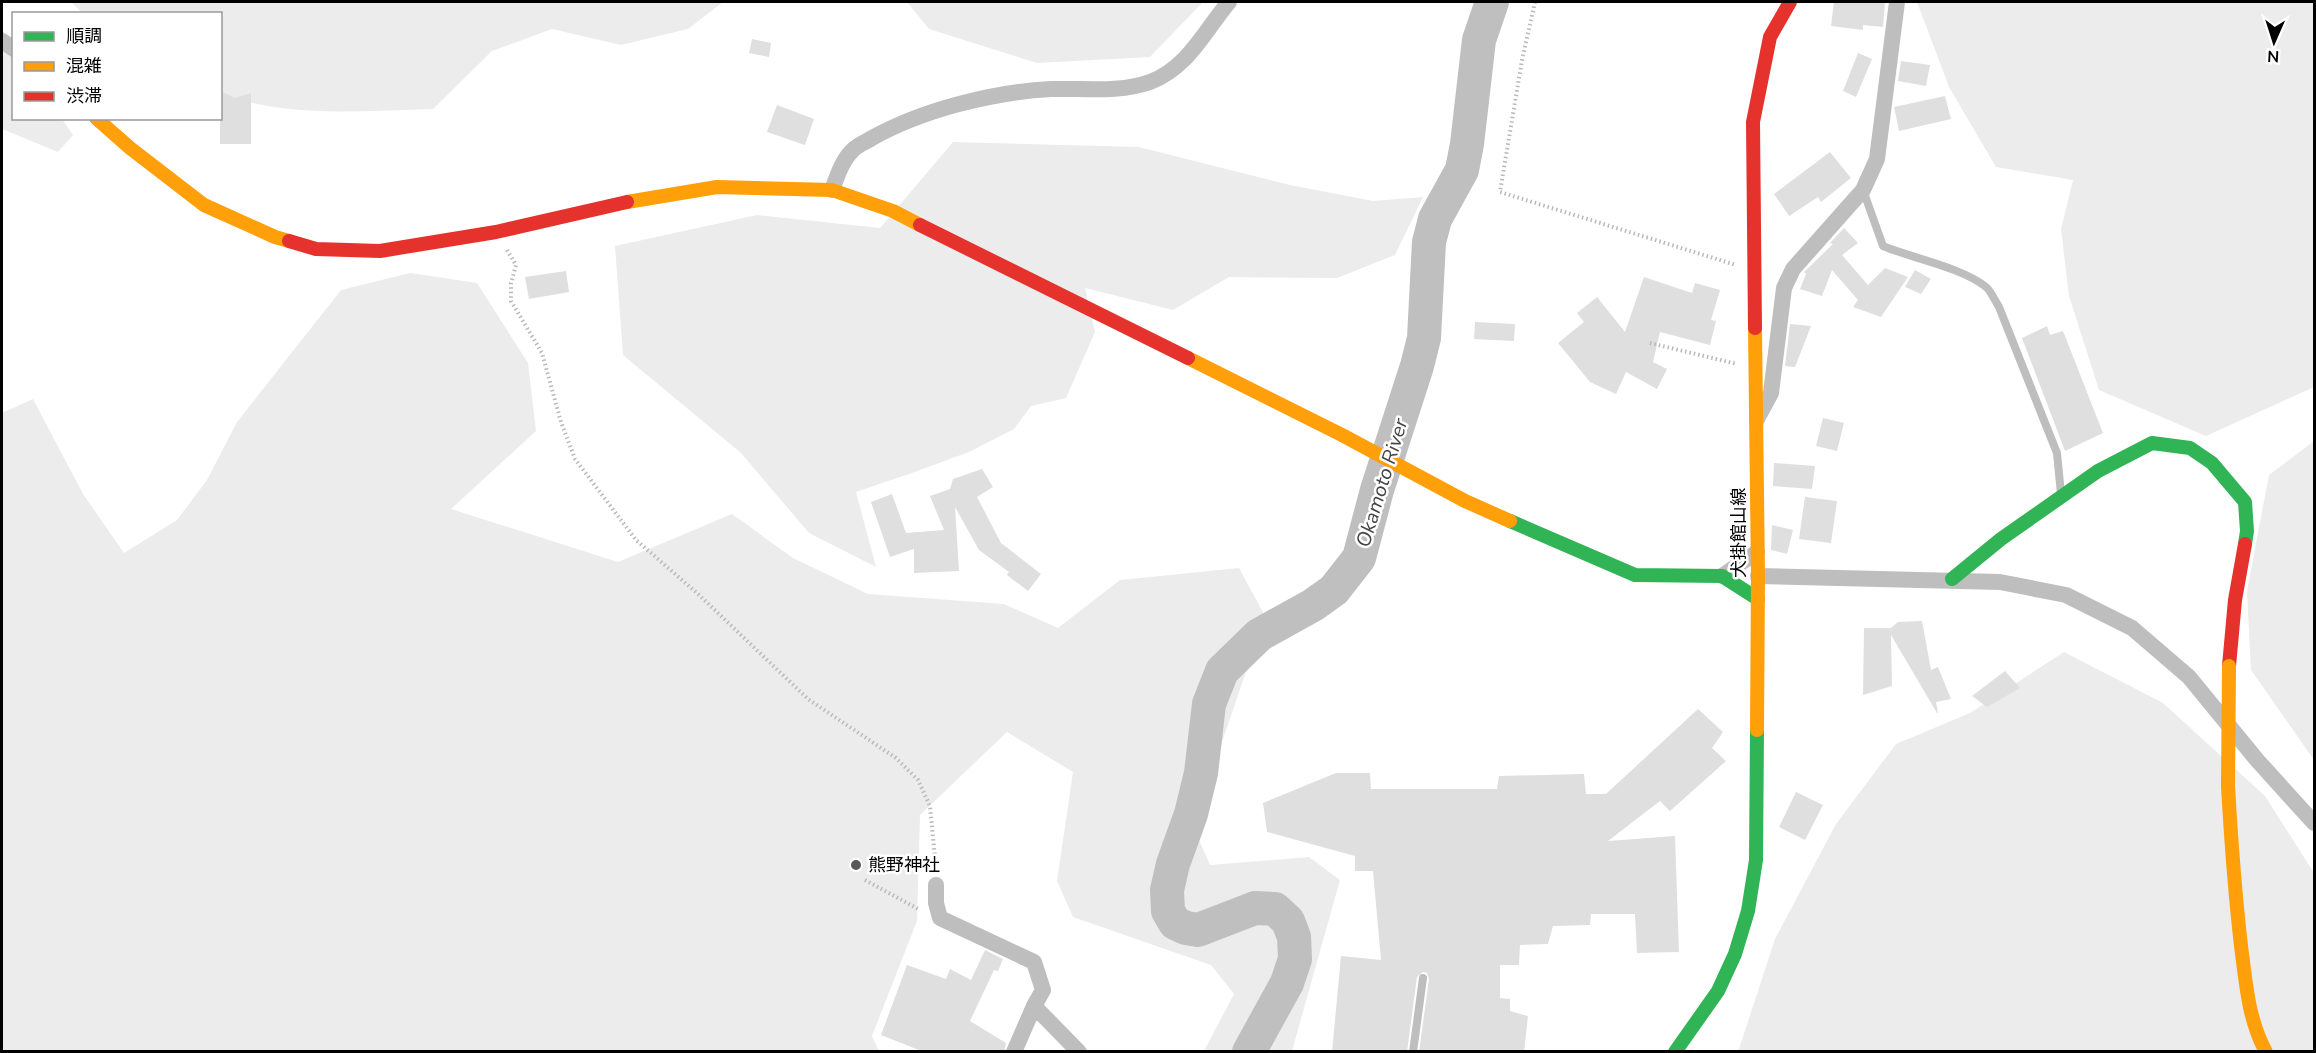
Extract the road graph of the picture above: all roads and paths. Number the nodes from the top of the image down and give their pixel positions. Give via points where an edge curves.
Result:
1 (1228, 2) edge
2 (1535, 2) edge
3 (1790, 2) edge
4 (1897, 2) edge
5 (98, 120) edge
6 (832, 190) junction
7 (1863, 190) junction
8 (496, 232) junction
9 (1754, 270) junction
10 (1650, 342) dead end
11 (1756, 369) junction
12 (1756, 420) junction
13 (2061, 497) junction
14 (1757, 552) junction
15 (1722, 576) junction
16 (1758, 576) junction
17 (1952, 579) junction
18 (1758, 599) junction
19 (2314, 823) edge
20 (865, 880) dead end
21 (936, 885) joint
22 (922, 911) dead end
23 (1423, 978) dead end
24 (1034, 1006) junction
25 (1014, 1052) edge
26 (1079, 1052) edge
27 (1413, 1052) edge
28 (1675, 1052) edge
29 (2266, 1052) edge

1 - 6 street via 1196,47 1173,69 1151,82 1118,89 1049,89 988,98 899,124 853,149
2 - 9 path via 1500,192
3 - 9 street, 犬掛館山線 via 1770,37 1753,123
4 - 7 street via 1877,159
5 - 8 street via 204,205 275,237 316,249 380,251
6 - 8 street via 717,187 621,203
6 - 15 street via 893,211 1342,435 1465,501 1635,575
7 - 12 street via 1793,269 1784,288 1771,393
7 - 13 lane via 1883,246 1948,268 1987,287 1999,307 2056,453
8 - 21 path via 516,265 511,301 542,353 575,459 636,540 697,592 808,699 896,758 918,780 930,806
9 - 11 street, 犬掛館山線
10 - 11 path
11 - 12 street, 犬掛館山線
12 - 14 street, 犬掛館山線
13 - 17 street
13 - 29 street, bridge via 2098,471 2152,443 2190,448 2212,463 2245,502 2247,531 2229,666 2228,786 2234,890 2247,994 2253,1027
14 - 15 street
14 - 16 street, 犬掛館山線
15 - 18 street
16 - 17 street
16 - 18 street, 犬掛館山線
17 - 19 street via 2000,582 2066,595 2132,628 2190,677
18 - 28 street, 犬掛館山線 via 1756,860 1748,911 1718,991
20 - 22 path
21 - 24 street via 940,918 1034,962 1043,990
23 - 27 lane
24 - 25 street
24 - 26 street

